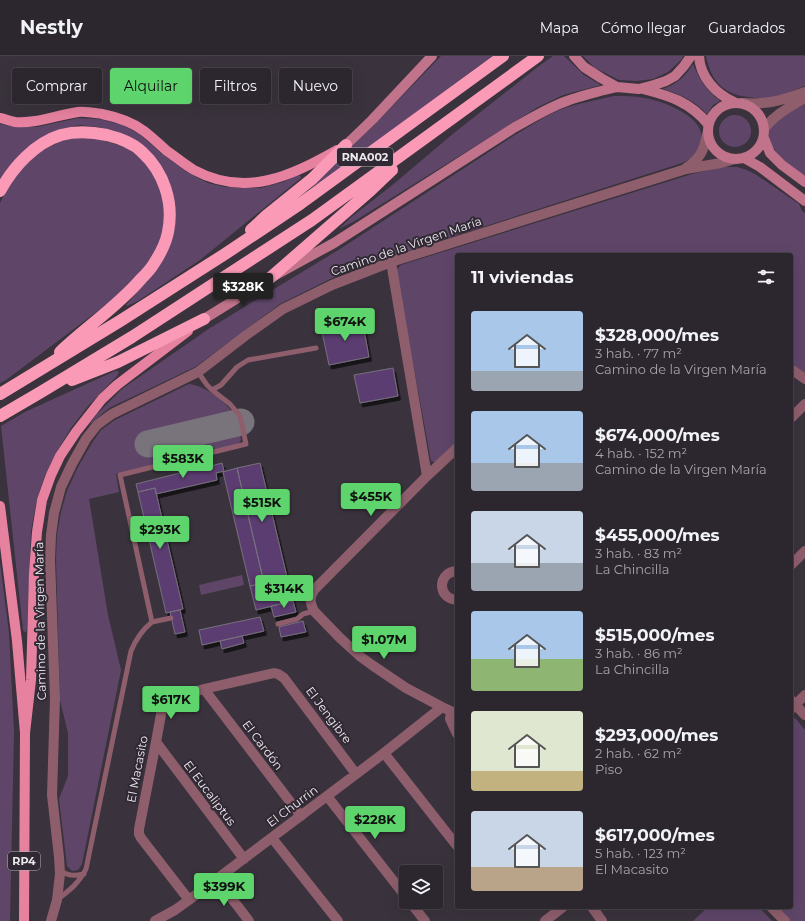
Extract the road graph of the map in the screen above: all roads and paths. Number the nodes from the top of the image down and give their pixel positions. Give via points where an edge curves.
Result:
1 (432, 56) edge
2 (503, 56) edge
3 (574, 56) edge
4 (691, 56) edge
5 (699, 56) edge
6 (536, 57) edge
7 (617, 87) junction
8 (639, 88) junction
9 (805, 92) edge
10 (805, 98) edge
11 (739, 103) junction
12 (0, 118) edge
13 (708, 129) junction
14 (764, 134) junction
15 (346, 145) junction
16 (415, 146) junction
17 (740, 159) junction
18 (686, 168) junction
19 (805, 182) edge
20 (0, 191) edge
21 (805, 201) edge
22 (225, 254) junction
23 (391, 262) junction
24 (270, 278) junction
25 (204, 319) junction
26 (316, 348) dead end
27 (44, 368) junction
28 (793, 370) edge
29 (198, 372) junction
30 (805, 379) edge
31 (212, 390) junction
32 (5, 391) edge
33 (41, 392) junction
34 (805, 404) edge
35 (0, 416) edge
36 (793, 416) edge
37 (455, 450) edge
38 (427, 476) junction
39 (0, 506) edge
40 (805, 552) edge
41 (793, 563) edge
42 (455, 571) edge
43 (455, 600) edge
44 (314, 611) junction
45 (171, 618) dead end
46 (152, 622) junction
47 (278, 624) dead end
48 (278, 674) joint
49 (204, 689) junction
50 (805, 696) edge
51 (793, 705) edge
52 (450, 711) edge
53 (805, 715) edge
54 (455, 730) edge
55 (25, 733) junction
56 (156, 742) junction
57 (384, 754) junction
58 (356, 774) junction
59 (327, 796) junction
60 (301, 816) junction
61 (272, 838) junction
62 (455, 843) edge
63 (244, 859) junction
64 (60, 870) junction
65 (84, 874) junction
66 (217, 879) junction
67 (399, 888) edge
68 (57, 900) junction
69 (189, 900) junction
70 (416, 909) edge
71 (560, 909) edge
72 (593, 909) edge
73 (773, 909) edge
74 (159, 920) edge
75 (24, 921) edge
76 (51, 921) edge
77 (249, 921) edge
78 (338, 921) edge
79 (425, 921) edge
80 (545, 921) edge
81 (602, 921) edge
82 (785, 921) edge

1 - 15 main road
2 - 22 highway, RNA002 via 300,204
3 - 7 main road via 584,67
4 - 8 main road via 675,76
5 - 11 main road via 704,75 712,87 724,98
6 - 16 highway, RNA002
7 - 8 main road
7 - 24 main road, Camino de la Virgen María via 566,101 542,112 334,243
8 - 13 main road via 676,99 692,108 702,117
9 - 11 street via 772,103
10 - 14 street via 773,118
11 - 13 main road via 725,104 717,109
11 - 14 main road via 751,107 758,113
12 - 15 main road via 15,122 79,112 102,114 124,120 143,130 194,170 227,182 264,181 285,175 309,166
13 - 17 main road via 709,142 719,154
13 - 18 street, Camino de la Virgen María via 702,152 698,159
14 - 17 main road via 757,150 752,155
14 - 19 main road via 770,153
15 - 22 highway via 312,179 266,216
16 - 24 highway via 371,190
16 - 33 highway, RNA002 via 312,220 138,333
17 - 18 street, Camino de la Virgen María
17 - 21 main road via 760,167
18 - 23 street, Camino de la Virgen María
20 - 27 highway via 17,167 48,141 62,135 97,133 127,142 141,151 161,178 169,203 168,233 153,266 130,292 72,340
22 - 27 highway, RNA002
23 - 29 street, Camino de la Virgen María via 332,285 283,309
23 - 38 street
24 - 25 main road, Camino de la Virgen María
25 - 33 highway via 118,362
25 - 55 main road via 117,384 102,399 76,432 51,475 42,500 37,532 31,680
26 - 31 lane via 248,360
27 - 32 highway, RNA002
28 - 30 street
29 - 31 lane
29 - 64 street, Camino de la Virgen María via 112,414 97,425 86,439 61,487 54,513 50,560 55,698 52,795
31 - 46 lane via 240,416 246,444 120,476
33 - 35 highway, RNA002
34 - 36 street
37 - 38 street
38 - 44 street via 314,590 310,600
39 - 55 main road, RP4
40 - 41 street
42 - 43 street via 447,574 442,582 443,592 450,599
44 - 47 lane
44 - 52 street via 361,657 406,688
45 - 46 lane
46 - 65 lane via 137,637 131,651
48 - 49 street, El Macasito
48 - 58 street, El Jengibre via 284,678
49 - 56 street, El Macasito via 170,699 164,704
49 - 60 street, El Cardón
50 - 51 street
51 - 53 street
52 - 54 street via 450,719
52 - 57 street, El Churrin
55 - 75 main road, RP4
56 - 63 street, El Eucaliptus
56 - 69 street, El Macasito via 139,834
57 - 58 street, El Churrin
57 - 62 street
58 - 59 street, El Churrin
59 - 60 street, El Churrin
59 - 67 street
60 - 61 street, El Churrin
61 - 63 street, El Churrin
61 - 78 street
63 - 66 street, El Churrin
64 - 65 lane via 68,875
64 - 68 street, Camino de la Virgen María
65 - 68 lane
66 - 69 street, El Churrin
66 - 77 street
68 - 76 street, Camino de la Virgen María
69 - 74 street, El Churrin
70 - 79 street
71 - 80 street
72 - 81 street
73 - 82 street

